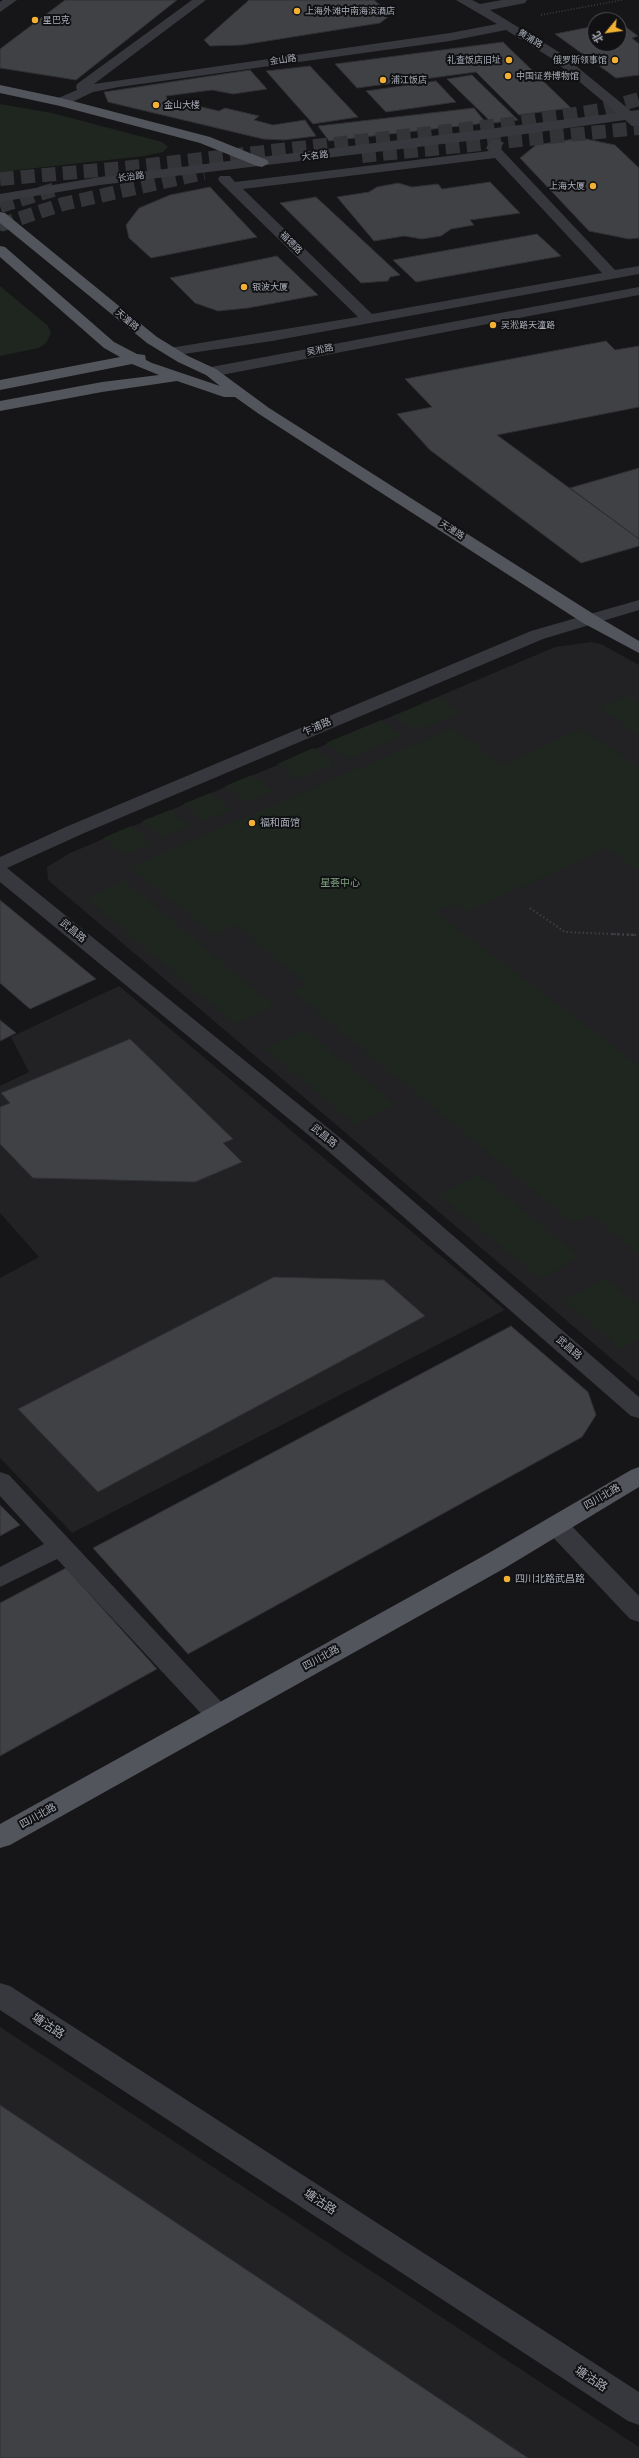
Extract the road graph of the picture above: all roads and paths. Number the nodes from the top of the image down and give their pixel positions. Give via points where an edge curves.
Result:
1 (11, 0) edge
2 (200, 0) edge
3 (462, 0) edge
4 (521, 0) edge
5 (622, 0) edge
6 (0, 8) edge
7 (479, 8) junction
8 (505, 24) junction
9 (0, 89) edge
10 (61, 102) junction
11 (636, 118) edge
12 (518, 132) junction
13 (498, 154) junction
14 (262, 163) junction
15 (212, 168) junction
16 (233, 186) junction
17 (0, 198) edge
18 (4, 222) edge
19 (0, 250) edge
20 (639, 270) edge
21 (612, 275) junction
22 (639, 291) edge
23 (369, 320) junction
24 (170, 352) junction
25 (134, 359) junction
26 (211, 372) junction
27 (178, 377) junction
28 (0, 385) edge
29 (0, 406) edge
30 (264, 411) junction
31 (639, 605) edge
32 (589, 619) junction
33 (639, 648) edge
34 (0, 864) edge
35 (0, 872) edge
36 (530, 908) dead end
37 (637, 935) dead end
38 (639, 1410) edge
39 (639, 1476) edge
40 (0, 1481) edge
41 (557, 1526) junction
42 (60, 1546) junction
43 (0, 1578) edge
44 (639, 1612) edge
45 (218, 1715) junction
46 (0, 1837) edge
47 (0, 1995) edge
48 (639, 2410) edge

1 - 6 street
2 - 10 street
3 - 7 street, 黄浦路
4 - 7 street
5 - 8 path
7 - 8 street, 黄浦路
8 - 10 street, 金山路 via 450,36 119,83 89,89
8 - 11 street, 黄浦路 via 555,55
9 - 10 main road, 大名路
10 - 14 main road, 大名路 via 205,140
11 - 12 street, 大名路
12 - 13 street via 500,139 493,148
12 - 14 street, 大名路
13 - 16 street
13 - 21 street
14 - 15 street, 长治路
15 - 16 street, 福德路
15 - 17 street, 长治路 via 100,181
16 - 23 street, 福德路
18 - 24 main road, 天潼路 via 95,292 133,326
19 - 25 main road, 天潼路 via 104,341
20 - 21 street
21 - 23 street
22 - 26 street, 吴淞路
23 - 24 street
24 - 25 main road
24 - 26 main road, 天潼路
25 - 27 main road, 天潼路
25 - 28 main road
26 - 27 main road, 吴淞路
26 - 30 main road, 天潼路
27 - 29 main road, 吴淞路
27 - 30 main road, 天潼路 via 209,386
30 - 32 main road, 天潼路
31 - 32 street, 乍浦路
32 - 33 main road, 天潼路
32 - 34 street, 乍浦路 via 537,635 496,652
35 - 38 street, 武昌路 via 336,1146
36 - 37 path via 566,932
39 - 41 main road, 四川北路
40 - 42 street
41 - 44 street
41 - 45 main road, 四川北路
42 - 43 street
42 - 45 street
45 - 46 main road, 四川北路
47 - 48 street, 塘沽路

